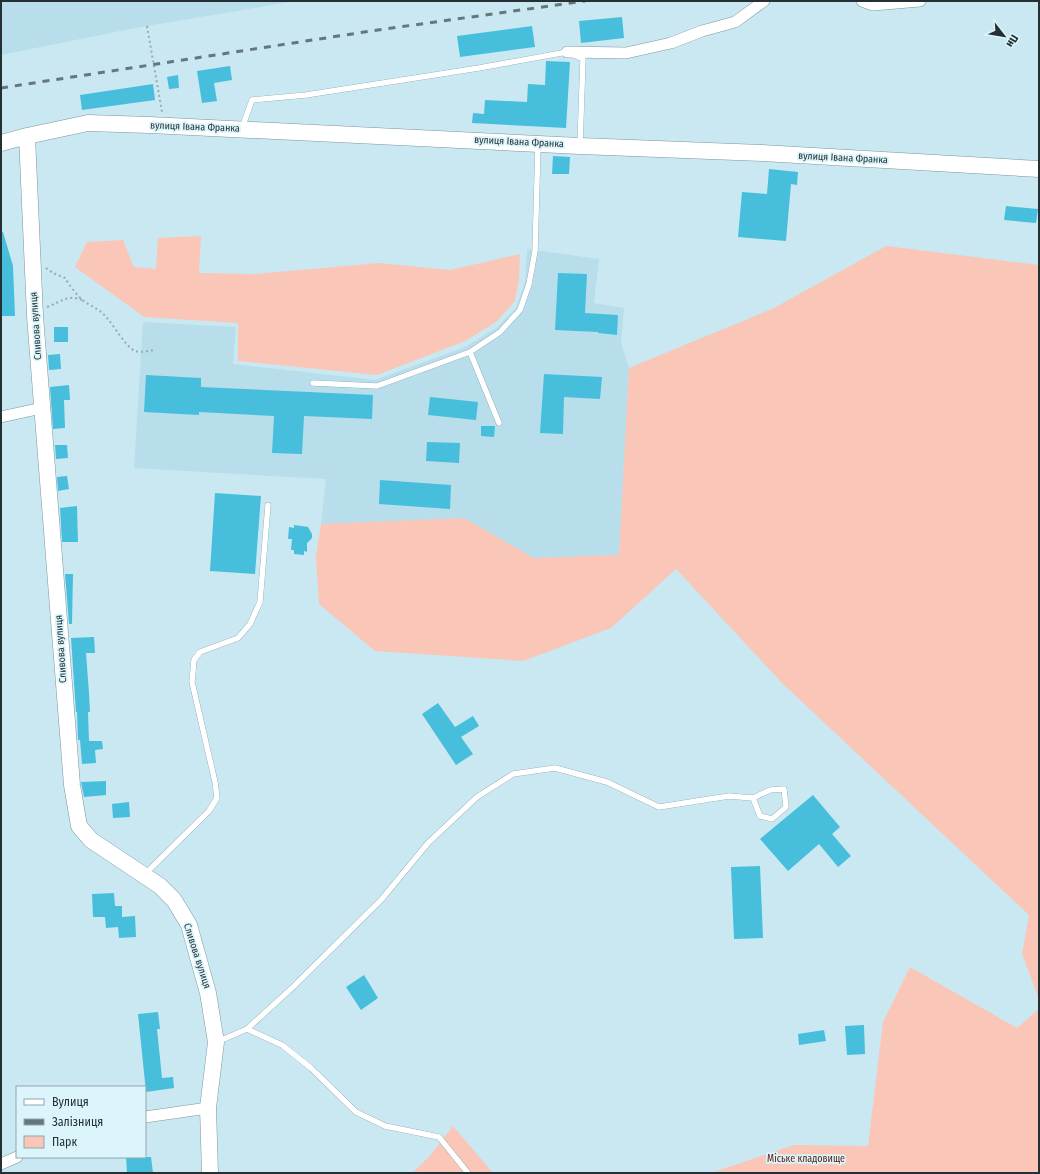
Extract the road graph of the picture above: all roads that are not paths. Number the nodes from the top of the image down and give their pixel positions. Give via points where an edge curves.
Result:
1 (764, 1) edge
2 (862, 1) edge
3 (920, 1) edge
4 (567, 52) junction
5 (242, 128) junction
6 (27, 136) junction
7 (1, 143) edge
8 (538, 143) junction
9 (580, 146) junction
10 (1039, 169) edge
11 (470, 352) junction
12 (313, 383) dead end
13 (42, 408) junction
14 (1, 417) edge
15 (499, 423) dead end
16 (268, 505) dead end
17 (753, 798) junction
18 (143, 876) junction
19 (247, 1029) junction
20 (216, 1042) junction
21 (208, 1108) junction
22 (146, 1117) edge
23 (16, 1157) edge
24 (1, 1164) edge
25 (210, 1173) edge
26 (468, 1173) edge

1 - 4 street via 735,22 671,43 626,53
2 - 3 street via 873,5
4 - 5 lane via 314,94 252,100
4 - 9 lane via 583,59
5 - 6 street, вулиця Івана Франка via 88,123
5 - 8 street, вулиця Івана Франка
6 - 7 street, вулиця Івана Франка
6 - 13 street, Сливова вулиця
8 - 9 street, вулиця Івана Франка
8 - 11 lane via 535,250 529,284 520,310 500,332
9 - 10 street, вулиця Івана Франка via 762,153
11 - 12 lane via 377,386
11 - 15 lane
13 - 14 street
13 - 18 street, Сливова вулиця via 71,778 79,826 91,840
16 - 18 lane via 260,602 250,624 238,638 200,652 194,660 192,682 217,798 209,811
17 - 17 lane via 760,816 772,819 786,807 784,789 770,790
17 - 19 lane via 729,796 659,807 606,782 554,768 513,774 477,797 428,843 382,900
18 - 20 street, Сливова вулиця via 160,886 174,900 189,925 208,993
19 - 20 lane
19 - 26 lane via 282,1045 311,1068 356,1112 385,1126 439,1137
20 - 21 street, Сливова вулиця
21 - 22 street
21 - 25 street, Сливова вулиця
23 - 24 street

